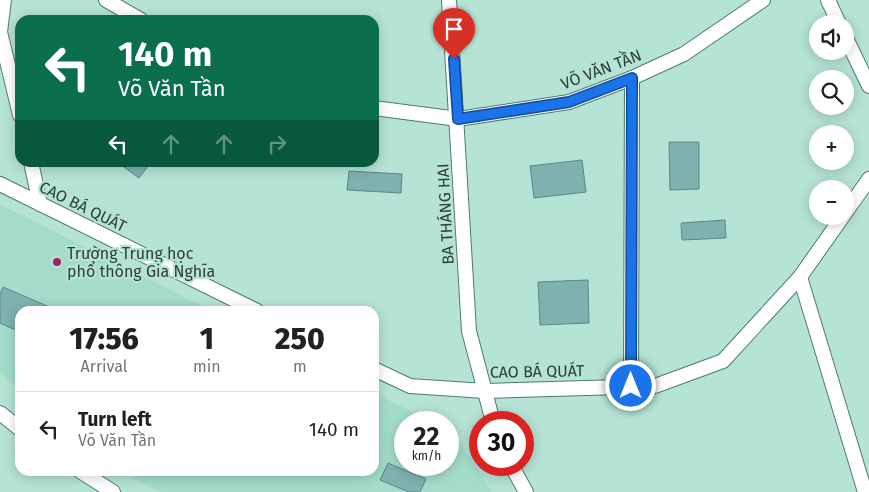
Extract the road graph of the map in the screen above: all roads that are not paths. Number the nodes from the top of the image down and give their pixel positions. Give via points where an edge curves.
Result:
1 (4, 0) edge
2 (106, 0) edge
3 (450, 0) edge
4 (763, 0) edge
5 (828, 0) edge
6 (132, 15) edge
7 (835, 15) edge
8 (854, 55) edge
9 (632, 78) junction
10 (869, 86) edge
11 (15, 94) edge
12 (379, 109) edge
13 (458, 119) junction
14 (32, 167) edge
15 (869, 179) edge
16 (0, 184) edge
17 (854, 201) edge
18 (40, 204) junction
19 (837, 225) edge
20 (800, 277) junction
21 (247, 306) edge
22 (379, 371) edge
23 (631, 386) junction
24 (485, 390) junction
25 (491, 411) edge
26 (0, 413) edge
27 (15, 425) edge
28 (88, 476) edge
29 (517, 476) edge
30 (113, 492) edge
31 (526, 492) edge
32 (865, 492) edge

1 - 11 street via 0,32
2 - 6 street
3 - 13 street, BA THÁNG HAI
4 - 9 street, VÕ VĂN TẦN via 684,54
5 - 7 street
8 - 10 street
9 - 13 street, VÕ VĂN TẦN via 569,102
9 - 23 street
12 - 13 street, VÕ VĂN TẦN
13 - 24 street, BA THÁNG HAI via 469,331
14 - 18 street
15 - 17 street, CAO BÁ QUÁT
16 - 18 street, CAO BÁ QUÁT
18 - 21 street, CAO BÁ QUÁT
19 - 20 street, CAO BÁ QUÁT
20 - 23 street, CAO BÁ QUÁT via 723,361 655,386
20 - 32 street
22 - 24 street, CAO BÁ QUÁT via 410,386
23 - 24 street, CAO BÁ QUÁT
24 - 25 street, BA THÁNG HAI
26 - 27 street
28 - 30 street
29 - 31 street

